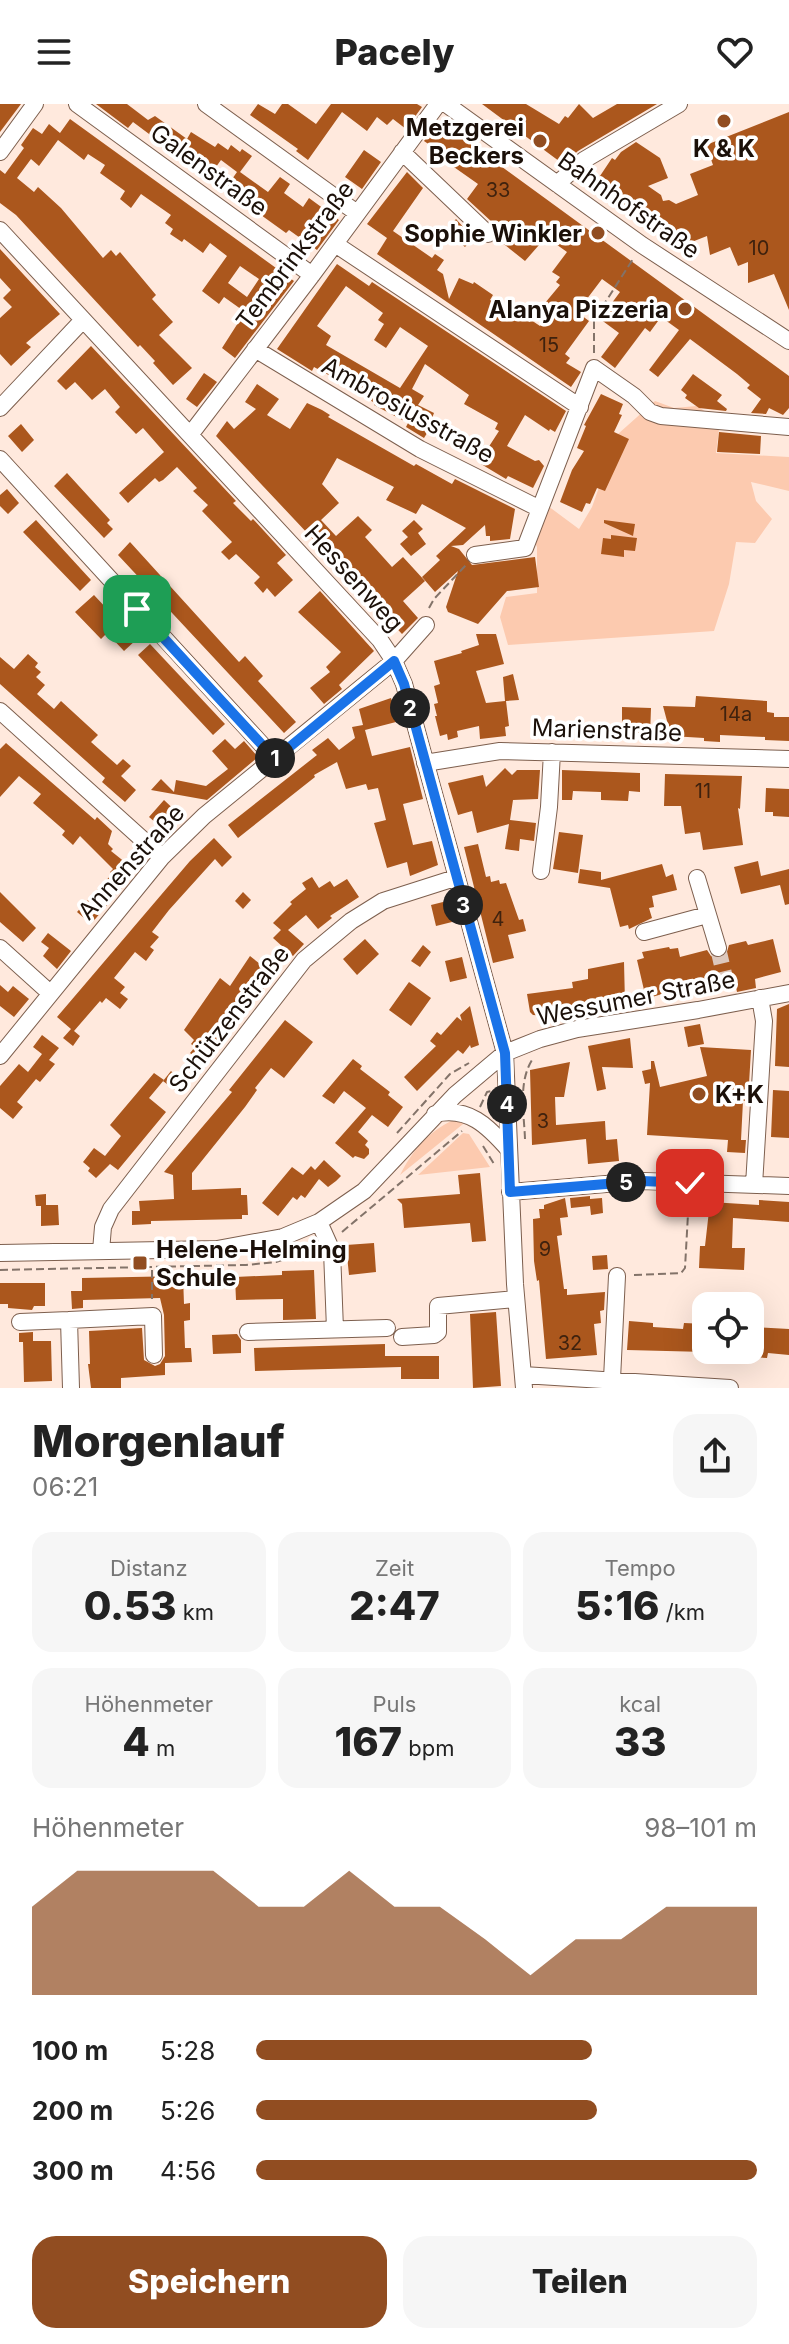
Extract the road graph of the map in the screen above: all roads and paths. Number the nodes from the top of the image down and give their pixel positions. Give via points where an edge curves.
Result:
1 (35, 104) edge
2 (77, 104) edge
3 (206, 104) edge
4 (438, 104) edge
5 (672, 106) edge
6 (455, 107) edge
7 (0, 152) edge
8 (402, 152) junction
9 (557, 184) junction
10 (357, 213) junction
11 (0, 230) edge
12 (488, 234) dead end
13 (335, 244) junction
14 (642, 245) junction
15 (312, 275) junction
16 (82, 321) junction
17 (789, 341) edge
18 (255, 349) junction
19 (594, 368) junction
20 (580, 407) junction
21 (0, 408) edge
22 (789, 427) edge
23 (190, 435) junction
24 (0, 459) edge
25 (540, 509) junction
26 (475, 555) joint
27 (426, 625) joint
28 (394, 661) junction
29 (0, 711) edge
30 (552, 752) junction
31 (275, 759) junction
32 (789, 759) edge
33 (425, 763) junction
34 (162, 857) junction
35 (541, 871) dead end
36 (455, 878) junction
37 (697, 878) dead end
38 (707, 915) junction
39 (644, 932) dead end
40 (0, 948) edge
41 (718, 948) tunnel mouth
42 (50, 993) junction
43 (789, 993) edge
44 (760, 998) junction
45 (505, 1053) junction
46 (0, 1056) edge
47 (469, 1063) dead end
48 (435, 1114) junction
49 (397, 1132) dead end
50 (509, 1150) junction
51 (690, 1183) junction
52 (754, 1185) junction
53 (789, 1186) edge
54 (510, 1192) junction
55 (319, 1222) junction
56 (101, 1251) junction
57 (0, 1253) edge
58 (152, 1267) dead end
59 (617, 1276) joint
60 (516, 1299) junction
61 (153, 1316) junction
62 (69, 1320) junction
63 (20, 1322) dead end
64 (335, 1329) junction
65 (248, 1332) dead end
66 (154, 1355) dead end
67 (612, 1379) junction
68 (523, 1382) edge
69 (678, 1387) edge
70 (71, 1388) edge
71 (730, 1388) edge

1 - 7 street
2 - 15 street, Galenstraße
3 - 10 street
4 - 8 street, Tembrinkstraße
5 - 9 street via 584,160
6 - 9 street, Bahnhofstraße
8 - 10 street, Tembrinkstraße
8 - 12 street
9 - 14 street, Bahnhofstraße
10 - 13 street, Tembrinkstraße
11 - 16 street, Hessenweg
13 - 15 street, Tembrinkstraße
13 - 20 street
14 - 17 street, Bahnhofstraße
14 - 19 path via 594,320
15 - 18 street, Tembrinkstraße
16 - 21 street
16 - 23 street, Hessenweg
18 - 23 street, Tembrinkstraße
18 - 25 street, Ambrosiusstraße via 420,449
19 - 20 street
19 - 22 street via 661,416
20 - 25 street
23 - 28 street, Hessenweg
24 - 31 street
25 - 26 street via 525,548
26 - 27 path via 434,599
27 - 28 street, Annenstraße
28 - 31 street, Annenstraße
28 - 33 street, Hessenweg
29 - 34 street
30 - 32 street, Marienstraße
30 - 33 street, Marienstraße via 500,751
30 - 35 street
31 - 34 street, Annenstraße
33 - 36 street, Hessenweg
34 - 42 street, Annenstraße
36 - 45 street, Hessenweg
36 - 56 street, Schützenstraße via 383,901 304,960 111,1209
37 - 38 street
38 - 39 street
38 - 41 street
40 - 42 street
42 - 46 street, Annenstraße
43 - 44 street, Wessumer Straße
44 - 45 street, Wessumer Straße via 577,1029
44 - 52 street via 764,1021
45 - 48 street, Wessumer Straße
45 - 50 street, Hessenweg
47 - 49 path via 450,1074
48 - 50 street via 471,1116
48 - 55 street, Wessumer Straße via 364,1191
50 - 54 street, Hessenweg
51 - 52 street
51 - 54 street via 642,1181
51 - 59 path via 685,1268 674,1274
52 - 53 street
54 - 60 street, Hessenweg
55 - 56 street, Wessumer Straße via 252,1245
55 - 64 street via 332,1251
56 - 57 street, Wessumer Straße
58 - 61 path
59 - 67 street
60 - 64 street via 438,1306 434,1335
60 - 68 street, Hessenweg
61 - 62 street
61 - 66 street
62 - 63 street
62 - 70 street
64 - 65 street
67 - 68 street
67 - 69 street
69 - 71 street

